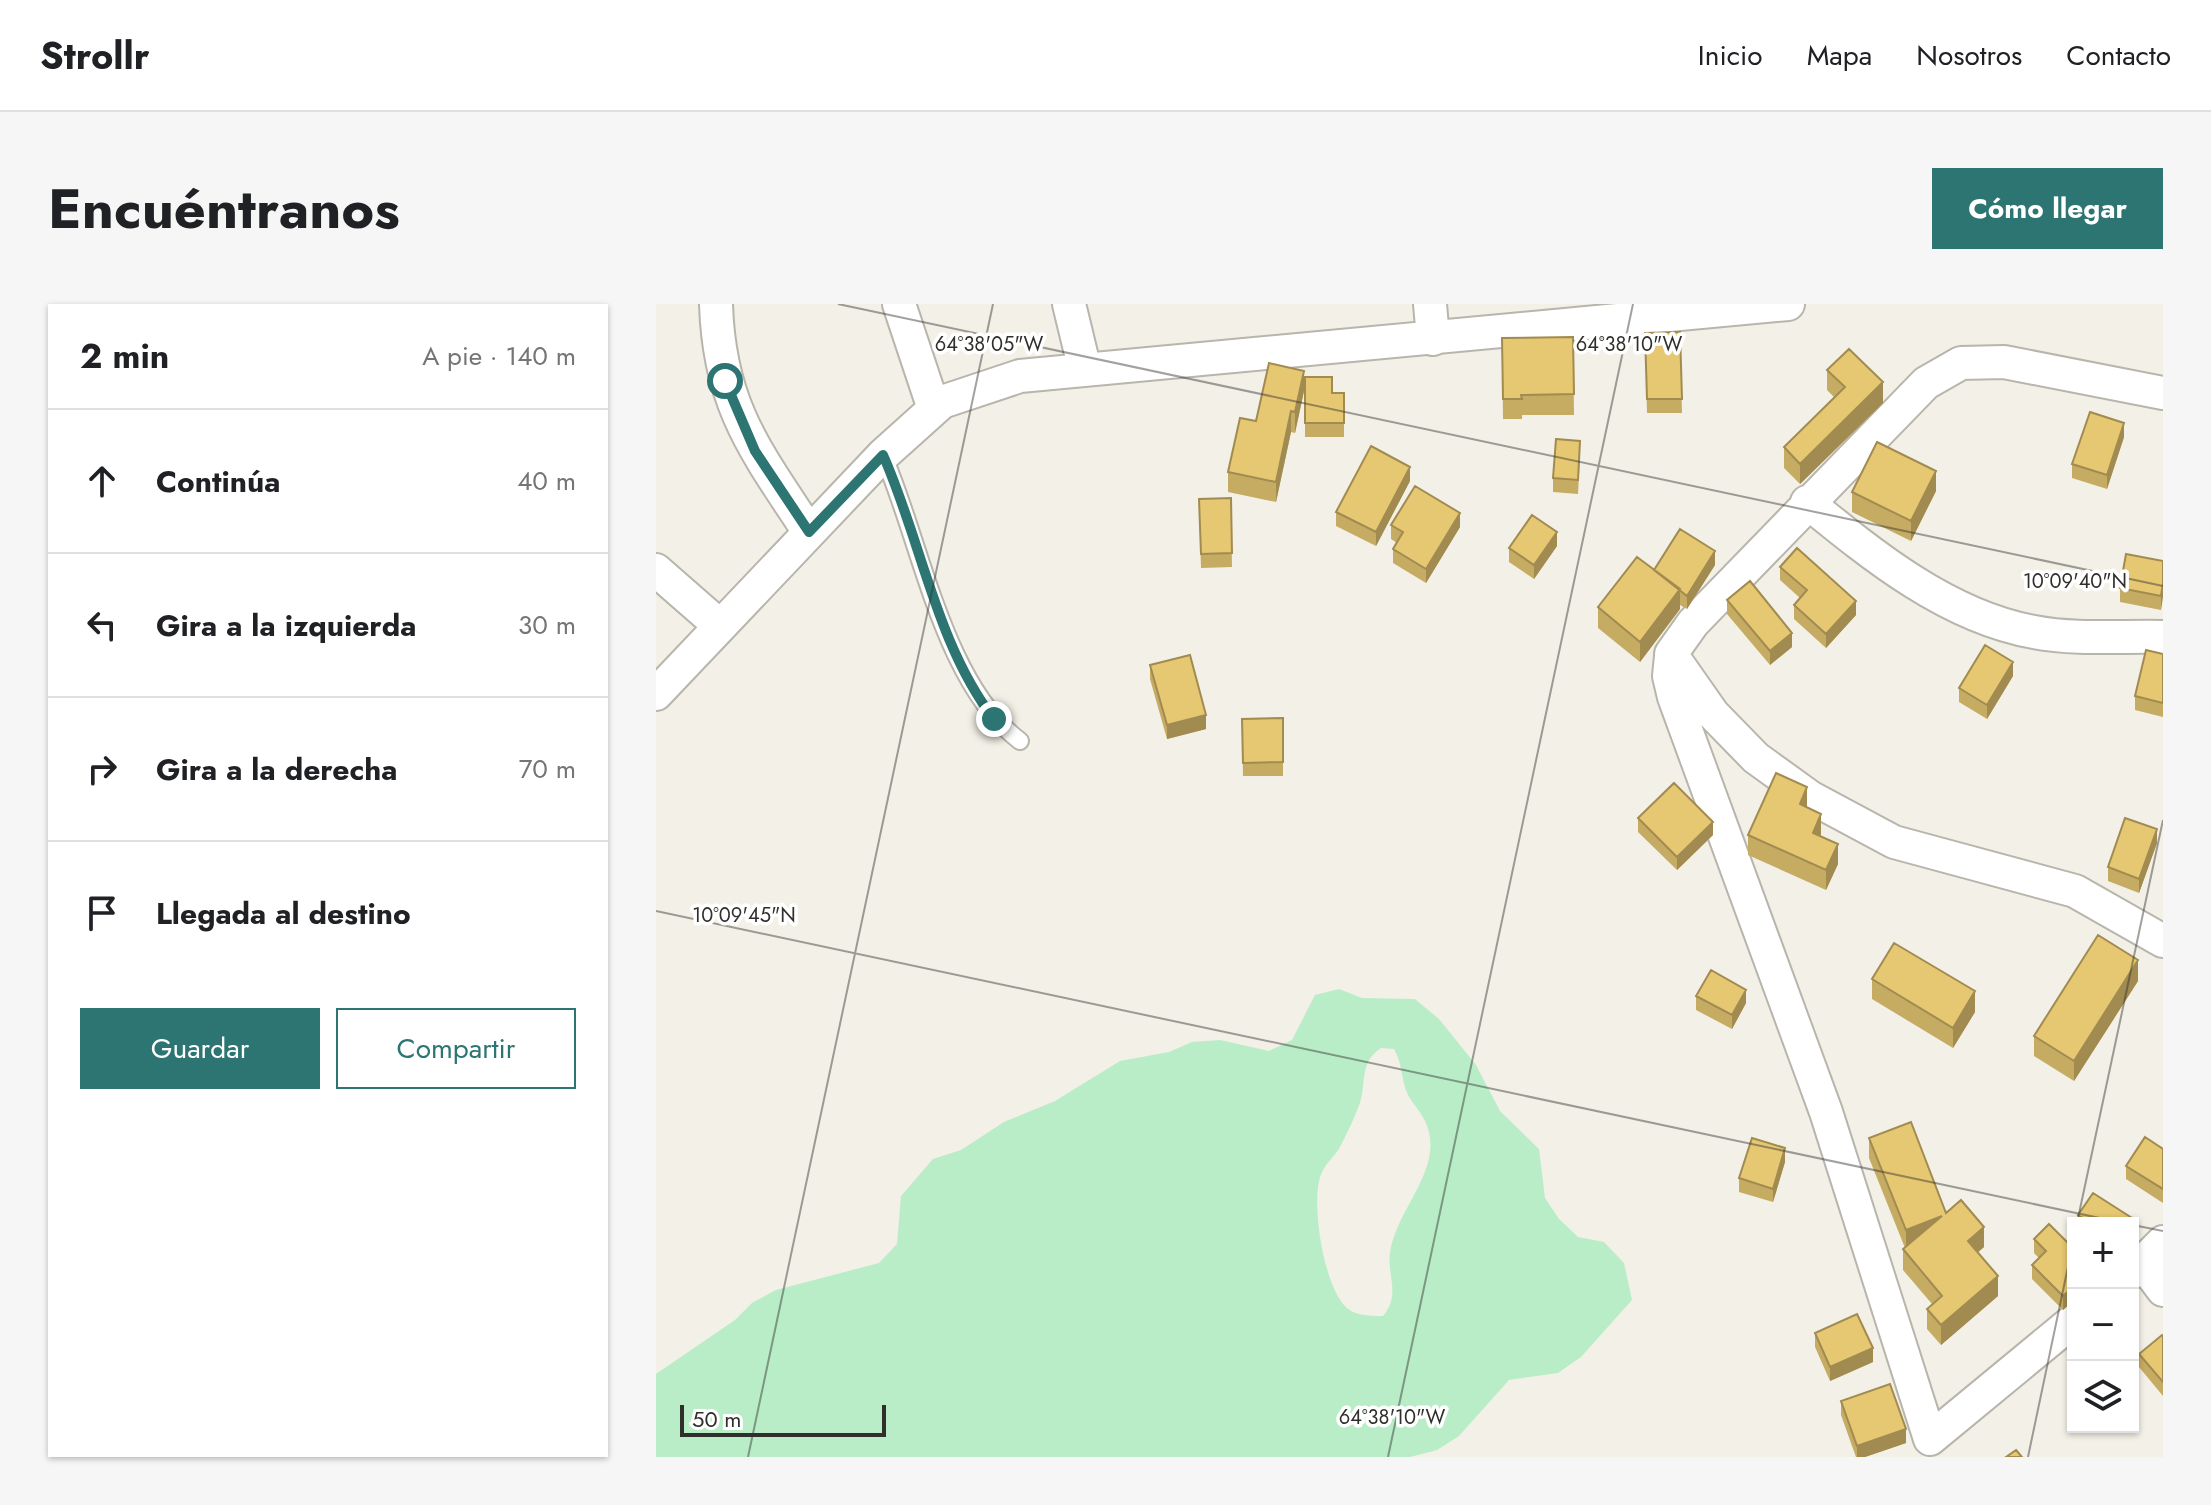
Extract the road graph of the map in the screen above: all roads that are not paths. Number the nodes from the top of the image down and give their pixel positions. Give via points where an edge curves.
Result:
1 (716, 304) edge
2 (899, 304) edge
3 (1069, 304) edge
4 (1430, 304) edge
5 (1788, 304) edge
6 (1651, 311) edge
7 (1433, 339) junction
8 (1085, 370) junction
9 (2163, 393) edge
10 (934, 409) junction
11 (883, 455) junction
12 (1807, 502) junction
13 (809, 532) junction
14 (656, 570) edge
15 (720, 626) junction
16 (2163, 637) edge
17 (1671, 654) junction
18 (656, 694) edge
19 (1020, 741) dead end
20 (2163, 941) edge
21 (2146, 1259) edge
22 (2163, 1290) edge
23 (2067, 1326) edge
24 (1933, 1448) edge

1 - 13 street via 720,360 736,414
2 - 10 street
3 - 8 street
4 - 7 street
5 - 6 street
6 - 7 street
7 - 8 street
8 - 10 street via 1020,376
9 - 12 street via 2004,362 1961,363 1926,383
10 - 11 street
11 - 13 street
11 - 19 lane via 969,681 994,719
12 - 16 street via 1855,541 1953,605 2004,625 2035,633
12 - 17 street via 1693,623
13 - 15 street
14 - 15 street
15 - 18 street
17 - 20 street via 1713,714 1745,747 1810,797 1894,842 2075,891
17 - 24 street via 1674,697 1826,1112
21 - 22 street
23 - 24 street

